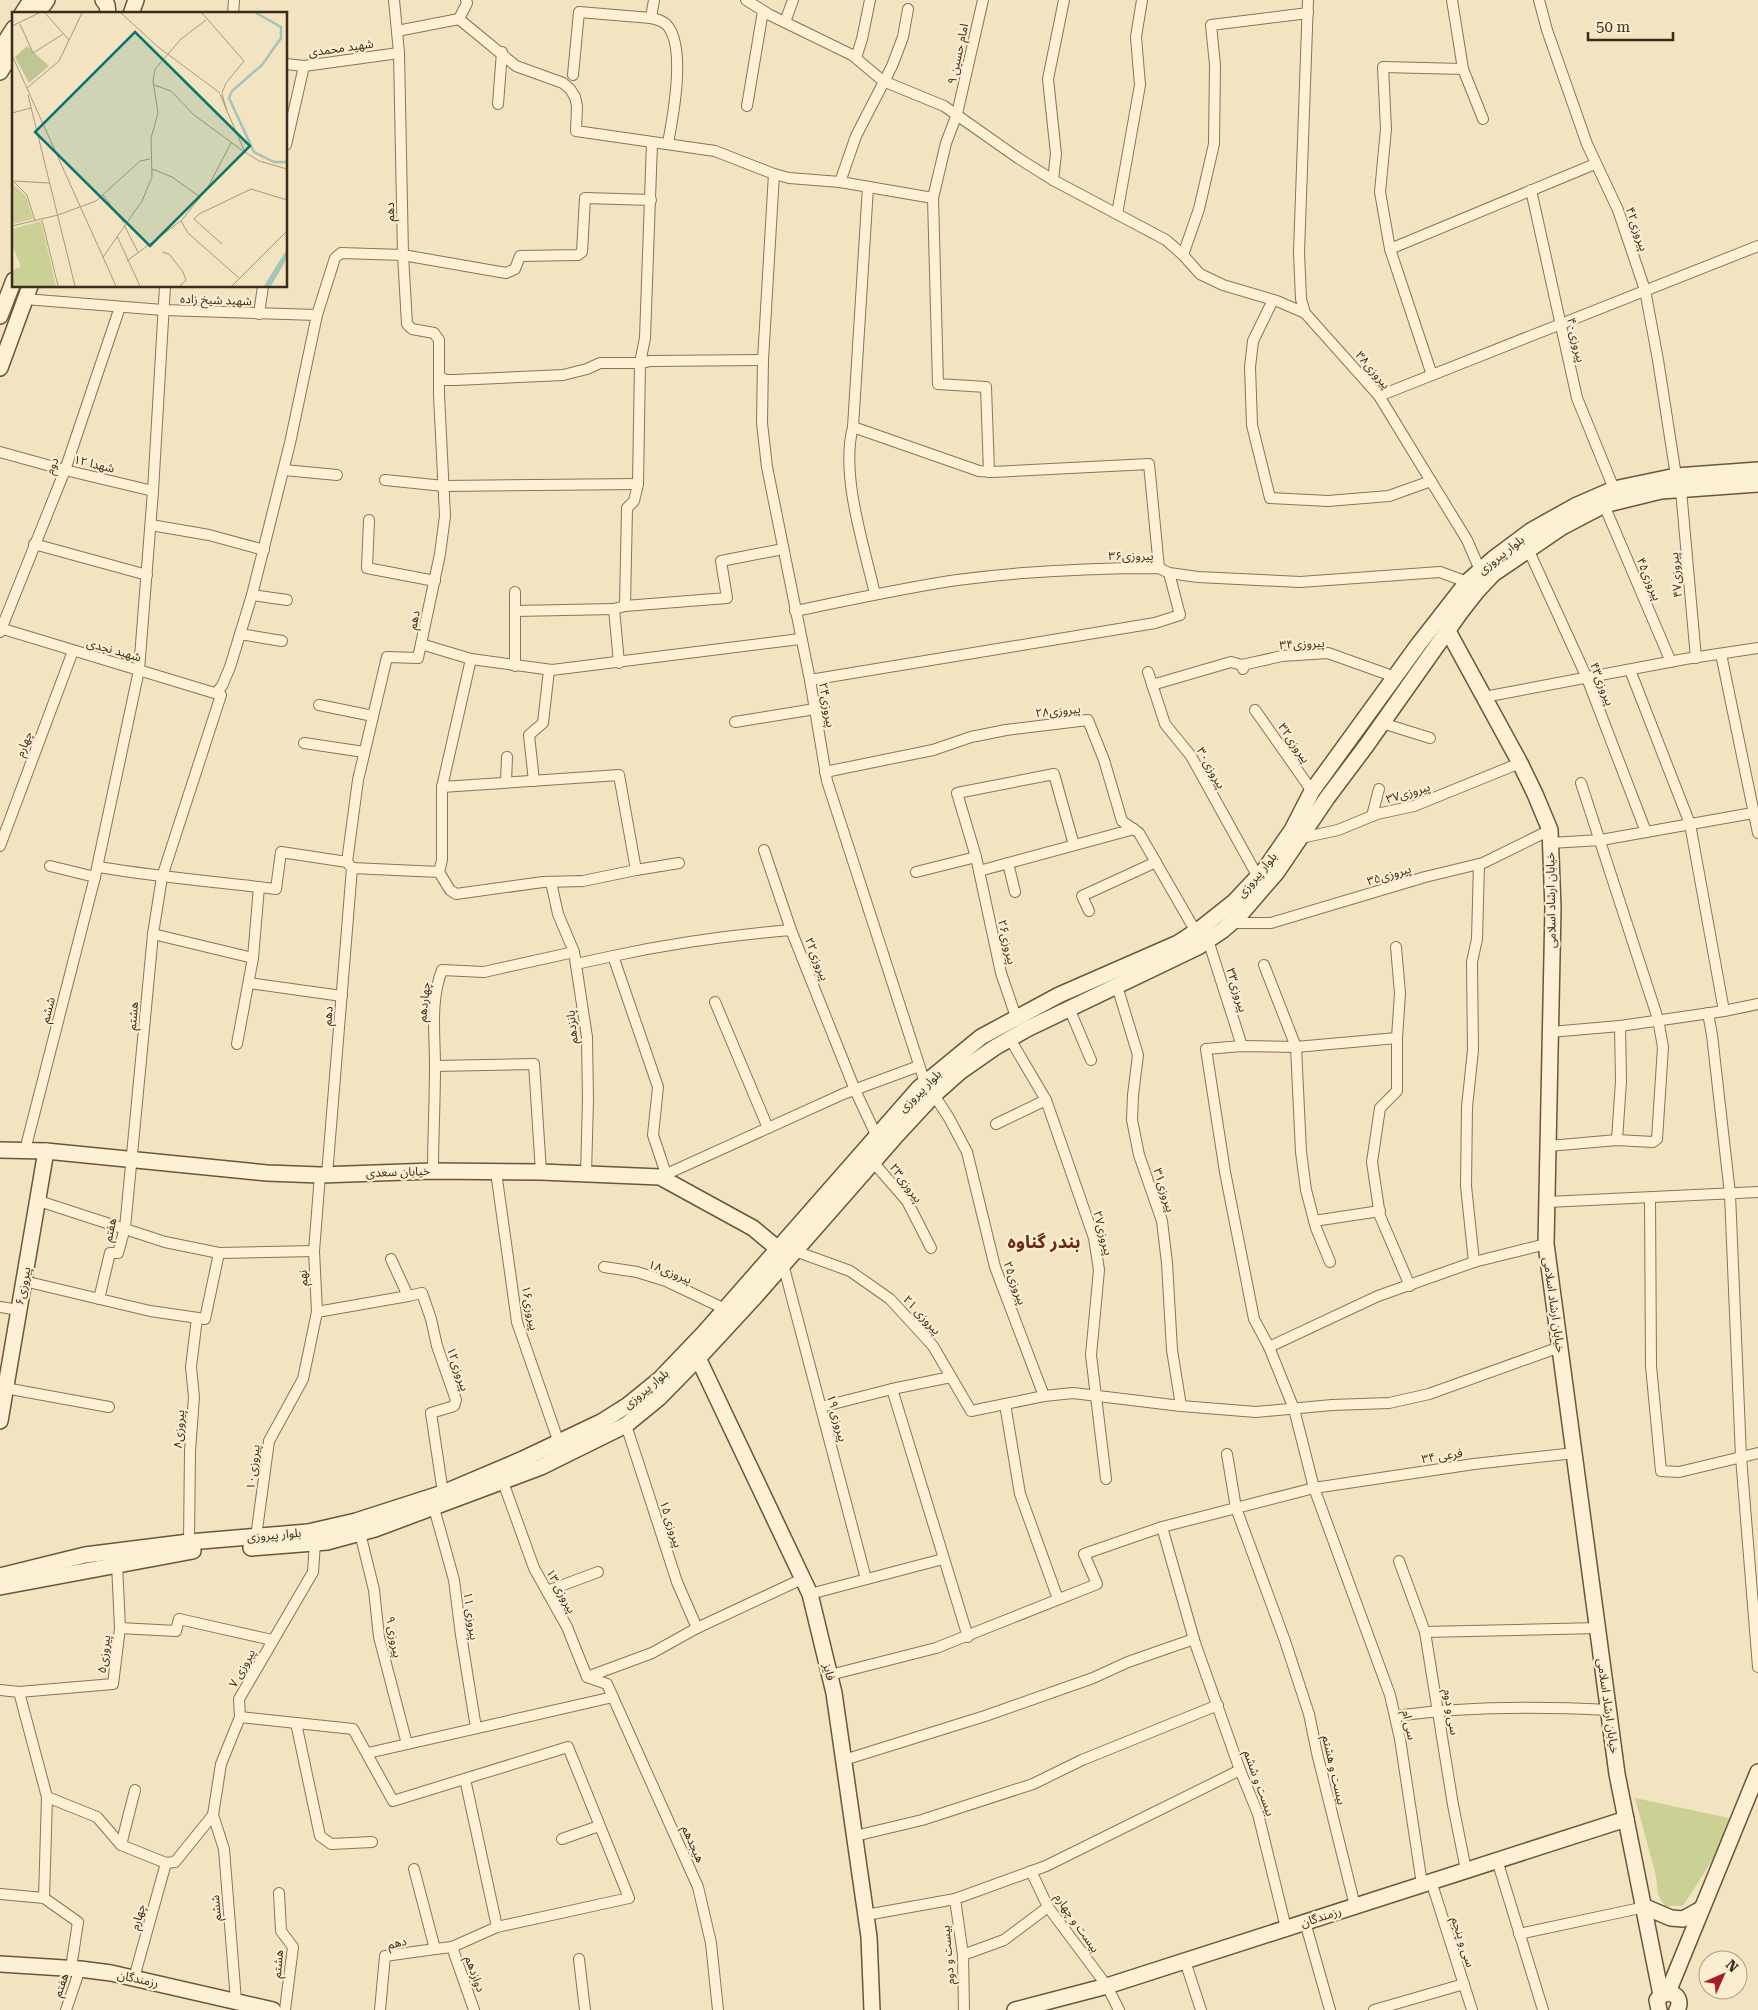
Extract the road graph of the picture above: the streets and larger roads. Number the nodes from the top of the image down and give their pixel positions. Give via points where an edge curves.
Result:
1 (31, 0) edge
2 (47, 0) edge
3 (103, 0) edge
4 (136, 0) edge
5 (394, 0) edge
6 (654, 0) edge
7 (746, 0) edge
8 (793, 0) edge
9 (870, 0) edge
10 (983, 0) edge
11 (1064, 0) edge
12 (1142, 0) edge
13 (1308, 0) edge
14 (1452, 0) edge
15 (1539, 0) edge
16 (468, 1) edge
17 (908, 9) dead end
18 (764, 11) junction
19 (23, 12) edge
20 (38, 12) edge
21 (108, 12) edge
22 (132, 12) edge
23 (1308, 13) junction
24 (651, 18) junction
25 (459, 19) junction
26 (785, 22) junction
27 (397, 31) junction
28 (12, 33) edge
29 (0, 50) edge
30 (12, 52) edge
31 (502, 52) junction
32 (399, 53) junction
33 (856, 58) junction
34 (288, 64) edge
35 (304, 66) junction
36 (1463, 69) junction
37 (0, 72) edge
38 (573, 75) dead end
39 (883, 81) junction
40 (498, 104) dead end
41 (747, 106) dead end
42 (957, 114) junction
43 (1483, 119) dead end
44 (288, 136) edge
45 (652, 143) junction
46 (668, 143) junction
47 (1595, 164) junction
48 (774, 174) junction
49 (1053, 180) junction
50 (840, 182) junction
51 (868, 187) junction
52 (1531, 190) junction
53 (933, 198) junction
54 (651, 200) junction
55 (1117, 214) junction
56 (1758, 246) edge
57 (1390, 249) junction
58 (403, 255) junction
59 (1183, 255) junction
60 (12, 285) edge
61 (166, 288) edge
62 (263, 288) edge
63 (1645, 290) junction
64 (27, 292) edge
65 (1274, 300) junction
66 (120, 307) junction
67 (163, 310) junction
68 (1305, 312) junction
69 (259, 314) junction
70 (317, 315) junction
71 (0, 316) edge
72 (1560, 324) junction
73 (763, 360) junction
74 (640, 363) junction
75 (0, 368) edge
76 (1432, 375) junction
77 (439, 376) junction
78 (1379, 396) junction
79 (853, 427) junction
80 (0, 452) edge
81 (65, 470) junction
82 (284, 470) junction
83 (1758, 470) edge
84 (989, 472) junction
85 (337, 475) dead end
86 (385, 480) dead end
87 (1431, 481) junction
88 (1679, 483) junction
89 (638, 484) junction
90 (1758, 484) edge
91 (444, 486) junction
92 (1614, 490) junction
93 (153, 491) junction
94 (1604, 505) junction
95 (369, 520) dead end
96 (151, 525) junction
97 (1541, 533) junction
98 (34, 544) junction
99 (783, 549) junction
100 (1528, 549) junction
101 (264, 550) junction
102 (1480, 570) junction
103 (1164, 571) junction
104 (147, 575) junction
105 (435, 581) junction
106 (1467, 582) junction
107 (514, 592) dead end
108 (875, 594) junction
109 (252, 595) junction
110 (287, 600) dead end
111 (625, 606) junction
112 (614, 608) junction
113 (795, 610) junction
114 (515, 611) junction
115 (0, 629) edge
116 (1448, 631) junction
117 (240, 634) junction
118 (800, 639) junction
119 (282, 641) dead end
120 (421, 644) junction
121 (1758, 649) edge
122 (73, 651) junction
123 (1721, 654) junction
124 (471, 658) junction
125 (1696, 658) junction
126 (1671, 662) junction
127 (619, 663) junction
128 (515, 666) junction
129 (139, 670) junction
130 (549, 670) junction
131 (1630, 670) junction
132 (1148, 672) dead end
133 (1395, 677) junction
134 (1587, 678) junction
135 (810, 680) junction
136 (1152, 685) junction
137 (219, 694) junction
138 (1484, 697) junction
139 (319, 705) dead end
140 (815, 709) junction
141 (1255, 710) dead end
142 (373, 716) junction
143 (735, 722) dead end
144 (1382, 723) junction
145 (1430, 738) dead end
146 (304, 743) dead end
147 (364, 752) junction
148 (507, 756) dead end
149 (1520, 763) junction
150 (825, 772) junction
151 (534, 781) junction
152 (506, 782) junction
153 (1581, 783) dead end
154 (442, 787) junction
155 (1379, 789) dead end
156 (1312, 791) junction
157 (1753, 813) junction
158 (1372, 816) junction
159 (1690, 824) junction
160 (1134, 829) junction
161 (1758, 830) edge
162 (1646, 832) junction
163 (1550, 837) junction
164 (1300, 838) junction
165 (1, 839) edge
166 (1601, 840) junction
167 (1074, 845) junction
168 (764, 850) dead end
169 (976, 857) junction
170 (1156, 862) junction
171 (679, 863) dead end
172 (1008, 863) junction
173 (1479, 864) junction
174 (350, 865) junction
175 (50, 866) dead end
176 (636, 870) junction
177 (979, 871) junction
178 (97, 872) junction
179 (439, 872) junction
180 (916, 872) dead end
181 (162, 877) junction
182 (1258, 877) junction
183 (551, 882) junction
184 (259, 887) junction
185 (1015, 892) dead end
186 (1089, 912) dead end
187 (1231, 923) junction
188 (791, 930) junction
189 (153, 934) junction
190 (1202, 936) junction
191 (1396, 946) dead end
192 (574, 952) junction
193 (613, 956) junction
194 (254, 958) junction
195 (576, 964) junction
196 (1264, 965) dead end
197 (249, 983) junction
198 (1117, 986) junction
199 (342, 996) junction
200 (715, 1002) dead end
201 (1758, 1004) edge
202 (1070, 1008) junction
203 (1724, 1011) junction
204 (1708, 1013) junction
205 (1016, 1017) junction
206 (1658, 1019) junction
207 (1620, 1026) junction
208 (1550, 1032) junction
209 (1010, 1038) junction
210 (1397, 1038) junction
211 (237, 1044) dead end
212 (1242, 1046) junction
213 (1296, 1046) junction
214 (1091, 1060) dead end
215 (435, 1066) junction
216 (919, 1066) junction
217 (925, 1083) junction
218 (855, 1090) junction
219 (934, 1095) junction
220 (1046, 1100) junction
221 (996, 1124) dead end
222 (768, 1128) junction
223 (877, 1137) junction
224 (1617, 1140) junction
225 (1549, 1146) junction
226 (0, 1150) edge
227 (24, 1150) junction
228 (46, 1151) junction
229 (132, 1158) junction
230 (873, 1162) junction
231 (433, 1171) junction
232 (496, 1172) junction
233 (541, 1172) junction
234 (586, 1174) junction
235 (323, 1175) junction
236 (663, 1176) junction
237 (1758, 1192) edge
238 (1730, 1194) junction
239 (1650, 1198) junction
240 (39, 1201) junction
241 (1546, 1202) junction
242 (1380, 1211) junction
243 (1314, 1221) junction
244 (125, 1228) junction
245 (1546, 1244) junction
246 (777, 1248) junction
247 (931, 1248) dead end
248 (314, 1251) junction
249 (795, 1251) junction
250 (219, 1253) junction
251 (391, 1259) dead end
252 (1330, 1262) dead end
253 (1474, 1262) junction
254 (783, 1264) junction
255 (604, 1267) dead end
256 (24, 1281) junction
257 (1410, 1286) junction
258 (748, 1294) junction
259 (408, 1296) junction
260 (99, 1299) junction
261 (0, 1307) edge
262 (725, 1309) junction
263 (18, 1310) junction
264 (317, 1312) junction
265 (197, 1318) junction
266 (1269, 1347) junction
267 (1560, 1347) junction
268 (698, 1358) junction
269 (951, 1377) junction
270 (303, 1379) joint
271 (3, 1384) edge
272 (892, 1389) junction
273 (1044, 1396) junction
274 (1096, 1396) junction
275 (1005, 1404) junction
276 (1181, 1406) junction
277 (109, 1407) dead end
278 (821, 1407) junction
279 (1294, 1409) junction
280 (0, 1421) edge
281 (626, 1425) junction
282 (559, 1443) junction
283 (1574, 1452) junction
284 (1758, 1453) edge
285 (1227, 1454) dead end
286 (1741, 1457) junction
287 (1106, 1479) dead end
288 (504, 1482) junction
289 (1314, 1488) junction
290 (443, 1492) junction
291 (434, 1508) junction
292 (1236, 1508) junction
293 (1162, 1527) junction
294 (360, 1533) junction
295 (256, 1537) junction
296 (188, 1542) junction
297 (315, 1543) junction
298 (943, 1559) junction
299 (1399, 1561) dead end
300 (86, 1562) junction
301 (117, 1564) junction
302 (598, 1572) dead end
303 (0, 1576) edge
304 (802, 1579) junction
305 (866, 1579) junction
306 (0, 1587) edge
307 (547, 1592) junction
308 (810, 1594) junction
309 (1058, 1598) junction
310 (120, 1628) junction
311 (697, 1628) junction
312 (1598, 1628) junction
313 (1425, 1632) junction
314 (968, 1637) junction
315 (1194, 1639) junction
316 (272, 1640) junction
317 (1758, 1667) edge
318 (830, 1675) junction
319 (587, 1677) junction
320 (0, 1690) edge
321 (20, 1692) junction
322 (613, 1697) junction
323 (1218, 1705) junction
324 (1439, 1710) junction
325 (1609, 1710) junction
326 (1395, 1716) junction
327 (240, 1717) junction
328 (296, 1723) junction
329 (476, 1728) junction
330 (407, 1744) junction
331 (368, 1753) junction
332 (844, 1760) junction
333 (1240, 1770) junction
334 (1758, 1772) edge
335 (465, 1780) junction
336 (135, 1790) dead end
337 (47, 1797) junction
338 (213, 1815) junction
339 (1626, 1819) junction
340 (599, 1826) junction
341 (854, 1836) junction
342 (562, 1839) dead end
343 (372, 1842) dead end
344 (121, 1845) junction
345 (1497, 1860) junction
346 (166, 1863) junction
347 (414, 1869) dead end
348 (1466, 1870) junction
349 (1031, 1871) junction
350 (1426, 1883) junction
351 (279, 1893) dead end
352 (0, 1894) edge
353 (44, 1898) junction
354 (955, 1899) junction
355 (1355, 1906) junction
356 (1048, 1907) junction
357 (1645, 1907) junction
358 (1701, 1909) junction
359 (866, 1915) junction
360 (1305, 1922) junction
361 (497, 1927) junction
362 (1286, 1928) junction
363 (1519, 1934) junction
364 (452, 1947) junction
365 (435, 1948) junction
366 (963, 1955) junction
367 (579, 1959) dead end
368 (1185, 1961) junction
369 (0, 1964) edge
370 (76, 1968) junction
371 (134, 1978) junction
372 (1464, 1984) junction
373 (1107, 1986) junction
374 (1664, 1994) junction
375 (236, 2001) junction
376 (251, 2007) edge
377 (66, 2010) edge
378 (273, 2010) edge
379 (285, 2010) edge
380 (380, 2010) edge
381 (474, 2010) edge
382 (585, 2010) edge
383 (718, 2010) edge
384 (872, 2010) edge
385 (964, 2010) edge
386 (1015, 2010) edge
387 (1119, 2010) edge
388 (1201, 2010) edge
389 (1330, 2010) edge
390 (1374, 2010) edge
391 (1472, 2010) edge
392 (1543, 2010) edge
393 (1659, 2010) edge
394 (1677, 2010) edge

1 - 19 street
2 - 20 street
3 - 21 street via 108,5
4 - 22 street
5 - 27 street, دهم
6 - 24 street
7 - 18 street, پیروزی۳۸
8 - 26 street
9 - 33 street
10 - 42 street, امام حسین ۹
11 - 49 street via 1048,80 1056,154
12 - 55 street via 1136,37 1140,85
13 - 23 street
14 - 36 street
15 - 47 street, پیروزی۴۲
16 - 25 street
17 - 39 street via 903,37
18 - 26 street, پیروزی۳۸
18 - 41 street
23 - 59 street via 1211,25 1215,65 1214,144 1199,209
23 - 68 street via 1299,252 1301,299
24 - 38 street via 579,12
24 - 46 street via 667,25 676,54 675,108
25 - 27 street
25 - 31 street
26 - 33 street, پیروزی۳۸
27 - 32 street, دهم
28 - 29 street
30 - 37 street
31 - 40 street
31 - 45 street via 516,66 570,88 577,106 576,131
32 - 35 street, شهید محمدی
32 - 58 street, دهم
33 - 39 street, پیروزی۳۸
34 - 35 street, شهید محمدی
35 - 44 street
36 - 43 street
36 - 57 street via 1383,67 1386,129 1380,192
39 - 42 street, پیروزی۳۸
39 - 50 street via 856,136
42 - 49 street, پیروزی۳۸
42 - 53 street, امام حسین ۹ via 946,143
45 - 46 street
45 - 54 street
46 - 48 street via 715,151
47 - 52 street
47 - 63 street, پیروزی۴۲ via 1618,210
48 - 50 street via 808,181
48 - 73 street, پیروزی۲۴
49 - 55 street, پیروزی۳۸
50 - 51 street
51 - 53 street
51 - 79 street
52 - 57 street
52 - 72 street, پیروزی۴۰
53 - 84 street, امام حسین ۹ via 938,384 986,387
54 - 58 street, هشتم via 585,198 582,252 578,255 520,256 515,270 506,273
54 - 74 street via 645,338
55 - 59 street, پیروزی۳۸ via 1166,240
56 - 63 street
57 - 76 street
58 - 70 street, هشتم via 341,253 335,258
58 - 77 street, دهم via 407,324 412,329 434,333 439,340
59 - 65 street, پیروزی۳۸ via 1200,274 1223,285
60 - 71 street
61 - 67 street, ششم
62 - 69 street
63 - 72 street
63 - 88 street, پیروزی۴۲
64 - 66 street, شهید شیخ زاده
64 - 75 street
65 - 68 street, پیروزی۳۸
65 - 87 street via 1253,341 1250,367 1252,425 1270,498 1328,501 1389,496
66 - 67 street, شهید شیخ زاده
66 - 81 street, دوم
67 - 69 street, شهید شیخ زاده
67 - 93 street, ششم
68 - 78 street, پیروزی۳۸
69 - 70 street, شهید شیخ زاده
70 - 82 street, هشتم
72 - 76 street
72 - 92 street, پیروزی۴۰ via 1577,398
73 - 74 street
73 - 99 street, پیروزی۲۴ via 762,423
74 - 77 street via 600,363 563,375 455,380
74 - 89 street
76 - 78 street
77 - 91 street, دهم
78 - 87 street, پیروزی۳۸
79 - 84 street
79 - 108 street via 849,441 850,485
80 - 81 street, شهدا ۱۲
81 - 93 street, شهدا ۱۲
81 - 98 street, دوم
82 - 85 street
82 - 101 street, هشتم
83 - 88 street, بلوار پیروزی
84 - 103 street via 1149,464
86 - 91 street
87 - 102 street, پیروزی۳۸ via 1467,540
88 - 90 street, بلوار پیروزی
88 - 92 street, بلوار پیروزی
88 - 94 street, بلوار پیروزی
88 - 125 street, پیروزی۴۷
89 - 91 street
89 - 111 street via 634,502 627,508
91 - 105 street, دهم via 445,516
92 - 97 street, بلوار پیروزی via 1574,506
93 - 96 street, ششم
94 - 97 street, بلوار پیروزی via 1562,527
94 - 126 street, پیروزی۴۵
95 - 105 street via 367,568
96 - 101 street via 209,535
96 - 104 street, ششم
97 - 100 street, بلوار پیروزی
97 - 102 street, بلوار پیروزی
98 - 104 street
98 - 115 street, دوم
99 - 111 street via 721,560 727,598
99 - 113 street, پیروزی۲۴
100 - 116 street, بلوار پیروزی via 1493,574
100 - 134 street, پیروزی۴۳
101 - 109 street, هشتم
102 - 106 street, بلوار پیروزی
103 - 106 street, پیروزی۳۶ via 1228,580 1300,582 1440,572
103 - 108 street, پیروزی۳۶ via 1053,571 958,580
103 - 135 street via 1180,615 1155,623
104 - 129 street, ششم
105 - 120 street, دهم
106 - 133 street, بلوار پیروزی
107 - 114 street
108 - 113 street, پیروزی۳۶
109 - 110 street
109 - 117 street, هشتم
111 - 112 street
112 - 114 street
112 - 127 street
113 - 118 street, پیروزی۲۴
114 - 128 street
115 - 122 street, شهید نجدی
116 - 138 street, خیابان ارشاد اسلامی
116 - 144 street, بلوار پیروزی
117 - 119 street
117 - 137 street, هشتم
118 - 127 street
118 - 135 street, پیروزی۲۴
120 - 124 street
120 - 142 street, دهم via 418,658 387,657
121 - 123 street
122 - 129 street, شهید نجدی
122 - 165 street, چهارم
123 - 125 street
123 - 157 street
124 - 128 street
124 - 154 street
125 - 126 street
126 - 131 street
127 - 130 street
128 - 130 street
129 - 137 street, شهید نجدی
129 - 178 street, ششم
130 - 151 street via 543,723 529,735
131 - 134 street
131 - 159 street
132 - 136 street, پیروزی۳۰
133 - 136 street, پیروزی۳۴ via 1328,653 1282,656 1243,667 1231,662
133 - 156 street, بلوار پیروزی
134 - 138 street
134 - 162 street, پیروزی۴۳
135 - 140 street, پیروزی۲۴
136 - 182 street, پیروزی۳۰ via 1165,724 1191,756
137 - 181 street, هشتم
138 - 149 street, خیابان ارشاد اسلامی
139 - 142 street
140 - 143 street
140 - 150 street, پیروزی۲۴
141 - 156 street, پیروزی۳۲
142 - 147 street, دهم
144 - 145 street
144 - 164 street, بلوار پیروزی
146 - 147 street
147 - 174 street, دهم via 358,780
148 - 152 street
149 - 158 street, پیروزی۳۷ via 1414,806
149 - 163 street, خیابان ارشاد اسلامی
150 - 160 street, پیروزی۲۸ via 933,750 1006,730 1088,720 1122,821
150 - 216 street, پیروزی۲۴
151 - 152 street
151 - 176 street via 619,775
152 - 154 street
153 - 166 street
154 - 179 street via 442,860
155 - 158 street
156 - 182 street, بلوار پیروزی via 1292,830
157 - 159 street
157 - 161 street
158 - 164 street, پیروزی۳۷ via 1338,830
159 - 162 street
159 - 203 street
160 - 167 street
160 - 170 street, پیروزی۲۸
162 - 166 street
163 - 166 street
163 - 173 street, پیروزی۳۵
163 - 208 street, خیابان ارشاد اسلامی via 1553,908
164 - 187 street, بلوار پیروزی via 1277,872
166 - 206 street
167 - 169 street, پیروزی۲۶ via 1054,774 957,793
167 - 172 street
168 - 188 street
169 - 177 street, پیروزی۲۶
169 - 180 street
170 - 186 street via 1082,896
170 - 190 street, پیروزی۲۸
171 - 176 street
172 - 177 street
172 - 185 street
173 - 187 street, پیروزی۳۵ via 1271,923
173 - 253 street via 1477,939 1472,962 1473,1050 1466,1137 1466,1186
174 - 179 street
174 - 184 street via 280,852 276,889
174 - 199 street, دهم
175 - 178 street
176 - 183 street via 583,881
177 - 205 street, پیروزی۲۶ via 1001,973
178 - 181 street
178 - 227 street, ششم
179 - 183 street via 456,894
181 - 184 street
181 - 189 street, هشتم
182 - 190 street, بلوار پیروزی
183 - 192 street, پانزدهم via 558,914
184 - 194 street
187 - 190 street, بلوار پیروزی
188 - 193 street, پیروزی۲۲ via 670,944
188 - 218 street, پیروزی۲۲
189 - 194 street
189 - 229 street, هشتم
190 - 198 street, بلوار پیروزی via 1177,958
190 - 205 street, بلوار پیروزی via 1178,943
190 - 212 street, پیروزی۳۳
191 - 210 street via 1400,993
192 - 195 street, پانزدهم
192 - 215 street, چهاردهم via 484,972 442,970 433,1019
193 - 195 street, پیروزی۲۲
193 - 236 street via 658,1087 653,1135
194 - 197 street
195 - 234 street, پانزدهم via 587,1036
196 - 213 street
197 - 199 street
197 - 211 street
198 - 202 street, بلوار پیروزی
198 - 276 street, پیروزی۳۱ via 1138,1056 1132,1120 1139,1154 1162,1221 1172,1350
199 - 235 street, دهم
200 - 222 street
201 - 203 street
202 - 209 street, بلوار پیروزی
202 - 214 street
203 - 204 street
204 - 206 street
204 - 238 street
205 - 217 street, بلوار پیروزی via 981,1037
206 - 207 street
206 - 224 street via 1663,1047 1658,1139 1653,1142
207 - 208 street
207 - 224 street
208 - 225 street, خیابان ارشاد اسلامی
209 - 219 street, بلوار پیروزی via 961,1071
209 - 220 street, پیروزی۲۷
210 - 213 street
210 - 242 street via 1397,1091 1380,1108 1372,1162
212 - 213 street
212 - 266 street, سی ام via 1206,1049 1225,1172 1254,1319
213 - 243 street via 1301,1152
215 - 231 street, چهاردهم
215 - 233 street via 534,1064
216 - 217 street, پیروزی۲۴
216 - 218 street
217 - 223 street, بلوار پیروزی
218 - 222 street
218 - 223 street, پیروزی۲۲
219 - 230 street, بلوار پیروزی
219 - 273 street, پیروزی۲۵ via 967,1152 995,1267
220 - 221 street
220 - 274 street, پیروزی۲۷ via 1096,1246 1100,1270 1091,1355
222 - 236 street
223 - 246 street, بلوار پیروزی
224 - 225 street
225 - 241 street, خیابان ارشاد اسلامی
226 - 227 street, خیابان سعدی
227 - 228 street, خیابان سعدی
228 - 229 street, خیابان سعدی
228 - 240 street, پیروزی۶
229 - 235 street, خیابان سعدی via 267,1173
229 - 244 street, هفتم
230 - 247 street, پیروزی۲۳ via 906,1201
230 - 249 street, بلوار پیروزی
231 - 232 street, خیابان سعدی
231 - 235 street, خیابان سعدی
232 - 233 street, خیابان سعدی
232 - 282 street, پیروزی۱۶ via 517,1322
233 - 234 street, خیابان سعدی
234 - 236 street, خیابان سعدی
235 - 248 street, نهم
236 - 246 street, خیابان سعدی via 753,1228
237 - 238 street
238 - 239 street
238 - 286 street
239 - 241 street
239 - 286 street via 1651,1366 1661,1471 1679,1472
240 - 244 street
240 - 256 street, پیروزی۶
241 - 245 street, خیابان ارشاد اسلامی
242 - 243 street
242 - 257 street
243 - 252 street
244 - 250 street via 165,1242
244 - 260 street, هفتم via 118,1253 110,1253
245 - 253 street
245 - 267 street, خیابان ارشاد اسلامی
246 - 258 street, بلوار پیروزی
248 - 250 street
248 - 264 street, نهم
249 - 254 street, بلوار پیروزی
249 - 269 street, پیروزی ۲۱ via 850,1271 890,1299 933,1346
250 - 265 street via 204,1319
251 - 259 street
253 - 257 street
254 - 258 street, بلوار پیروزی
254 - 278 street, پیروزی ۱۹
255 - 262 street, پیروزی۱۸ via 666,1281
256 - 260 street
256 - 263 street, پیروزی۶
257 - 266 street via 1378,1296
258 - 262 street, بلوار پیروزی
258 - 268 street, بلوار پیروزی
259 - 264 street
259 - 290 street, پیروزی۱۲ via 422,1293 436,1346 456,1400 454,1406 431,1413
260 - 265 street
261 - 263 street
262 - 282 street, بلوار پیروزی via 654,1384 614,1414
263 - 271 street, پیروزی۶
264 - 270 street, نهم
265 - 296 street, پیروزی۸ via 191,1367 194,1397
266 - 279 street, سی ام
267 - 279 street via 1429,1394 1389,1403
267 - 283 street, خیابان ارشاد اسلامی
268 - 281 street, بلوار پیروزی via 659,1398
268 - 304 street, فایز
269 - 272 street
269 - 275 street, پیروزی ۲۱ via 971,1411
270 - 295 street, پیروزی۱۰ via 268,1441
271 - 277 street
271 - 280 street, پیروزی۶
272 - 278 street
272 - 298 street
273 - 274 street via 1073,1393
273 - 275 street
274 - 276 street
274 - 287 street, پیروزی۲۷
275 - 309 street via 1020,1494
276 - 279 street via 1256,1412
278 - 305 street, پیروزی ۱۹
279 - 289 street, سی ام
281 - 288 street, بلوار پیروزی
281 - 311 street, پیروزی ۱۵ via 677,1582
282 - 290 street, بلوار پیروزی
283 - 289 street, فرعی ۳۴
283 - 312 street, خیابان ارشاد اسلامی
284 - 286 street
285 - 292 street, بیست و هشتم
286 - 317 street
288 - 291 street, بلوار پیروزی
288 - 307 street, پیروزی ۱۳ via 534,1568
289 - 292 street, فرعی ۳۴
289 - 326 street, سی ام
290 - 295 street, بلوار پیروزی via 356,1521 308,1532
291 - 294 street, بلوار پیروزی
291 - 329 street, پیروزی ۱۱ via 454,1580
292 - 293 street, فرعی ۳۴
292 - 355 street, بیست و هشتم via 1309,1714
293 - 309 street, فرعی ۳۴ via 1084,1554 1097,1584
293 - 315 street, بیست و ششم
294 - 297 street, بلوار پیروزی
294 - 330 street, پیروزی ۹ via 374,1590 380,1637
295 - 296 street, بلوار پیروزی
296 - 300 street, بلوار پیروزی
297 - 301 street, بلوار پیروزی via 190,1551
297 - 316 street, پیروزی ۷ via 314,1572
298 - 305 street
298 - 314 street
299 - 313 street, سی و دوم
300 - 301 street, بلوار پیروزی
300 - 303 street, بلوار پیروزی
300 - 306 street, بلوار پیروزی
301 - 310 street, پیروزی۵
302 - 307 street
304 - 308 street, فایز
304 - 311 street
305 - 308 street
307 - 319 street, پیروزی ۱۳ via 567,1627
308 - 318 street, فایز
309 - 314 street
310 - 316 street via 176,1631 179,1619
310 - 321 street, پیروزی۵ via 113,1684
311 - 319 street via 652,1653
312 - 313 street
312 - 325 street, خیابان ارشاد اسلامی
313 - 324 street, سی و دوم
314 - 318 street
315 - 323 street, بیست و ششم
315 - 332 street via 985,1716
316 - 327 street, پیروزی ۷ via 239,1699
318 - 332 street, فایز
319 - 322 street via 607,1684
320 - 321 street
321 - 337 street
322 - 329 street
322 - 383 street, هیجدهم via 698,1887 711,1943
323 - 333 street, بیست و ششم
323 - 341 street via 1082,1760 1033,1784 922,1820
324 - 325 street via 1536,1706
324 - 326 street
324 - 348 street, سی و دوم
325 - 339 street, خیابان ارشاد اسلامی
326 - 350 street, سی ام
327 - 328 street
327 - 338 street, پیروزی ۷ via 221,1764
328 - 331 street via 353,1729
328 - 343 street via 320,1836 331,1844
329 - 330 street
330 - 331 street
331 - 335 street via 393,1801
332 - 341 street, فایز
333 - 349 street
333 - 362 street, بیست و ششم via 1258,1814
334 - 358 street
335 - 340 street via 568,1747
335 - 361 street
336 - 344 street
337 - 344 street via 97,1817
337 - 353 street
338 - 346 street via 175,1862
338 - 375 street, ششم via 224,1849
339 - 345 street, رزمندگان
339 - 357 street, خیابان ارشاد اسلامی
340 - 342 street
340 - 361 street via 629,1898
341 - 359 street, فایز
344 - 346 street
345 - 348 street, رزمندگان
345 - 363 street
346 - 371 street, چهارم
347 - 365 street
348 - 350 street, رزمندگان
349 - 354 street
349 - 356 street, بیست و چهارم
350 - 355 street, رزمندگان
350 - 372 street, سی و پنجم
351 - 379 street, هشتم via 281,1931 293,1947
352 - 353 street
353 - 370 street, هفتم via 78,1922
354 - 359 street
354 - 366 street, بیست و دوم
355 - 360 street, رزمندگان
356 - 366 street via 1004,1940
356 - 373 street, بیست و چهارم
357 - 358 street via 1671,1918 1683,1919
357 - 363 street
357 - 374 street, خیابان ارشاد اسلامی
358 - 374 street
359 - 384 street, فایز
360 - 362 street, رزمندگان
360 - 389 street
361 - 364 street
362 - 368 street, رزمندگان
363 - 392 street
364 - 365 street
364 - 381 street, دوازدهم
365 - 380 street, دهم via 385,1956
366 - 385 street, بیست و دوم
367 - 382 street
368 - 373 street, رزمندگان
368 - 388 street
369 - 370 street, رزمندگان
370 - 371 street, رزمندگان
370 - 377 street, هفتم
371 - 375 street, رزمندگان
372 - 390 street
372 - 391 street, سی و پنجم
373 - 386 street, رزمندگان
373 - 387 street, بیست و چهارم
374 - 393 street via 1657,2000
374 - 394 street via 1674,1994 1679,2000
375 - 376 street, رزمندگان
376 - 378 street, رزمندگان

